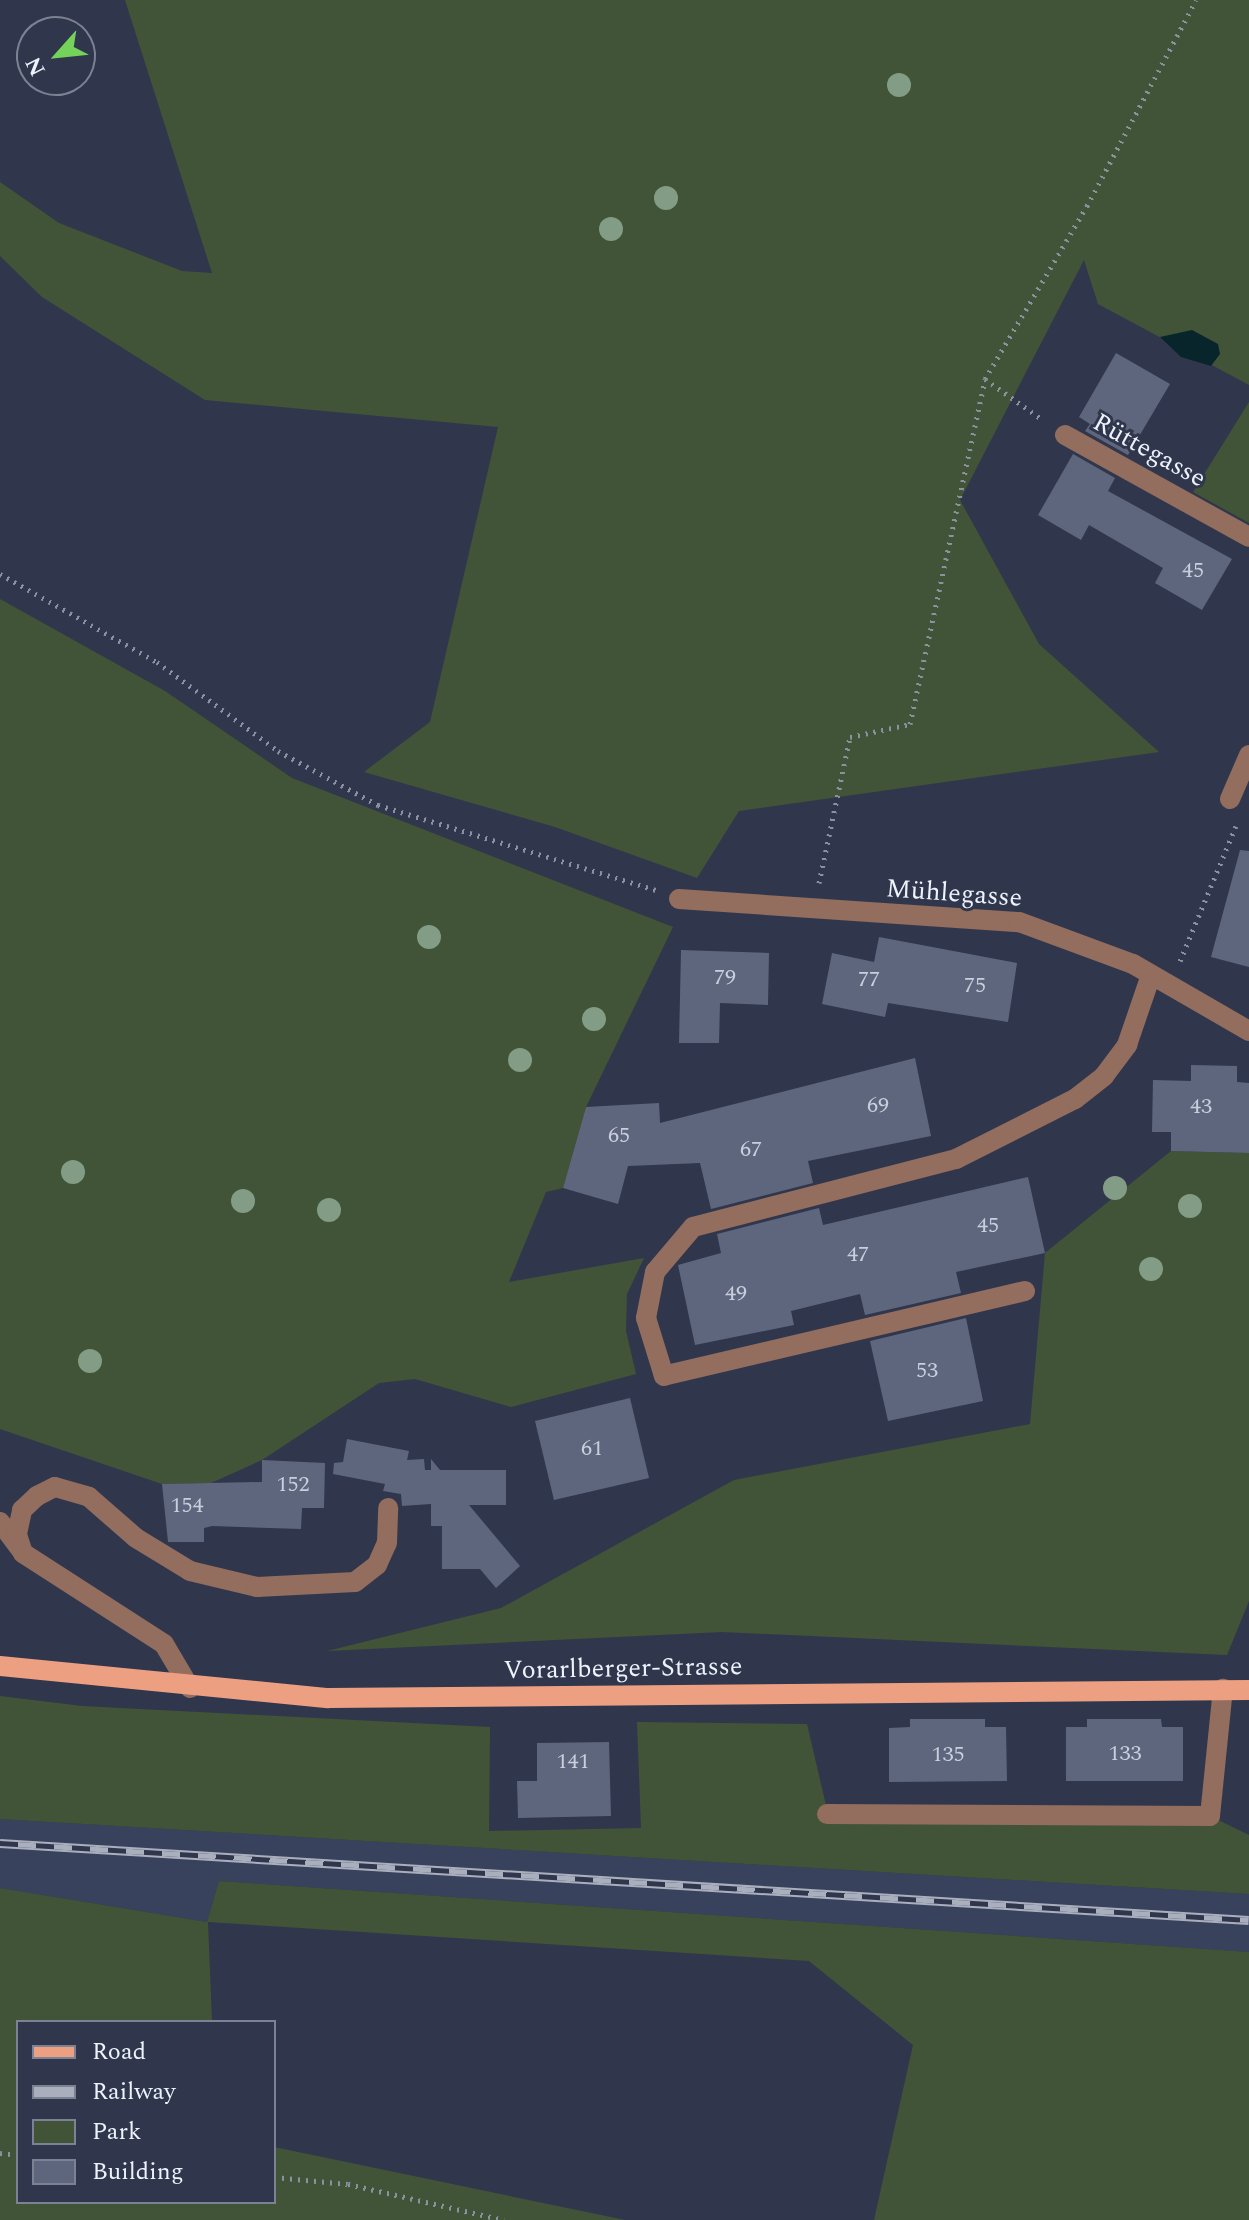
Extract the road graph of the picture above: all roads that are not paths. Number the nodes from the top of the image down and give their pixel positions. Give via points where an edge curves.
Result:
1 (1065, 435) road end
2 (1249, 537) edge
3 (1249, 755) edge
4 (1230, 799) road end
5 (679, 899) road end
6 (1151, 975) junction
7 (1249, 1031) edge
8 (1025, 1291) dead end
9 (388, 1508) dead end
10 (0, 1522) edge
11 (23, 1553) junction
12 (0, 1666) edge
13 (190, 1688) junction
14 (1223, 1689) junction
15 (1249, 1690) edge
16 (827, 1814) dead end

1 - 2 street, Rüttegasse
3 - 4 street
5 - 6 street, Mühlegasse via 1019,922 1091,945
6 - 7 street, Mühlegasse
6 - 8 street via 1127,1045 1104,1076 1075,1099 956,1159 693,1227 655,1272 646,1318 664,1376
9 - 11 street via 387,1543 377,1565 342,1584 257,1587 190,1571 136,1538 89,1497 55,1487 22,1510 17,1534
10 - 11 street
11 - 13 street via 164,1644
12 - 13 main road, Vorarlberger-Strasse
13 - 14 main road, Vorarlberger-Strasse via 328,1698
14 - 15 main road, Vorarlberger-Strasse
14 - 16 street via 1210,1816

